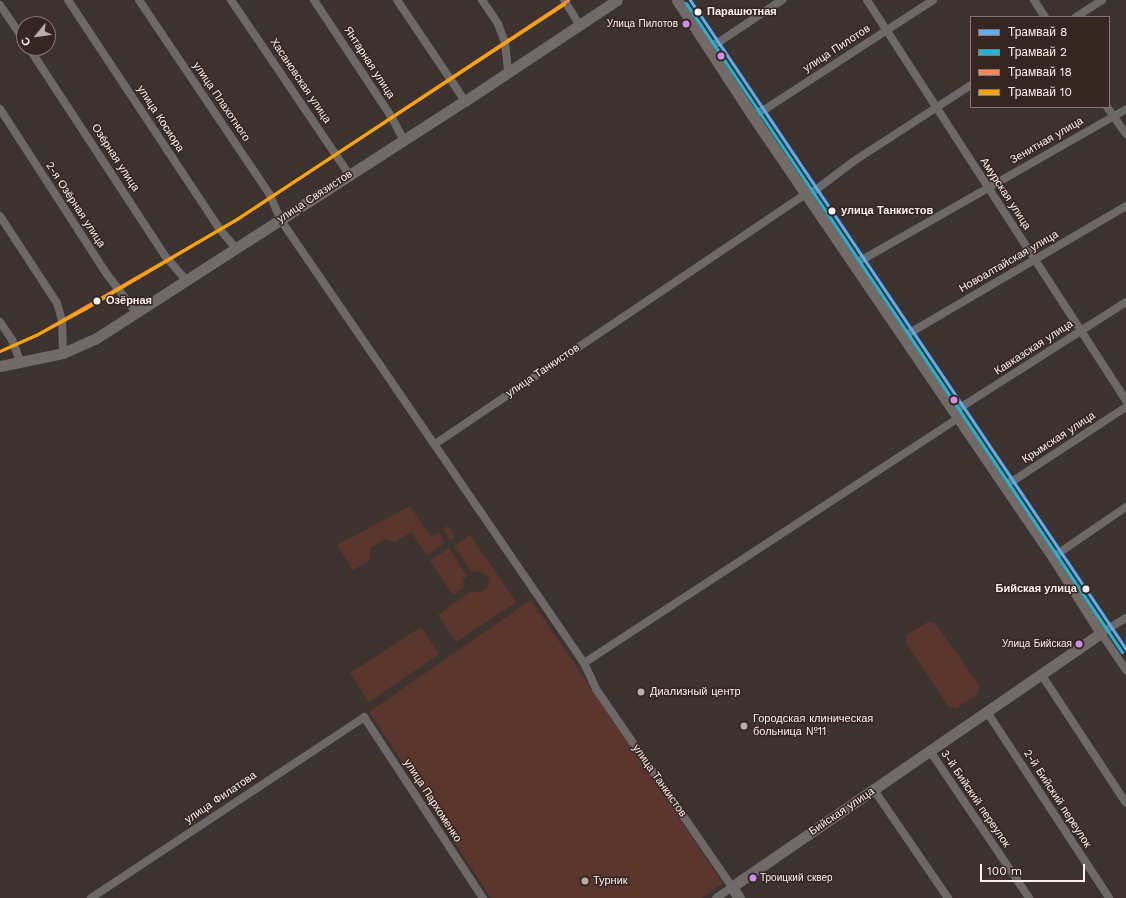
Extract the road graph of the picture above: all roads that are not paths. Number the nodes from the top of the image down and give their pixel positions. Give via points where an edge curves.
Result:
1 (68, 0) edge
2 (139, 0) edge
3 (231, 0) edge
4 (314, 0) edge
5 (397, 0) edge
6 (482, 0) edge
7 (564, 0) edge
8 (617, 0) edge
9 (677, 0) edge
10 (782, 0) edge
11 (866, 0) edge
12 (933, 0) edge
13 (1034, 0) edge
14 (1102, 0) edge
15 (0, 5) edge
16 (1044, 16) edge
17 (1078, 16) edge
18 (580, 24) junction
19 (16, 28) edge
20 (886, 31) junction
21 (708, 47) junction
22 (34, 56) edge
23 (508, 72) junction
24 (970, 86) edge
25 (465, 101) junction
26 (936, 108) junction
27 (1108, 108) edge
28 (0, 109) edge
29 (1126, 109) edge
30 (752, 115) junction
31 (1114, 116) junction
32 (1126, 134) edge
33 (403, 139) junction
34 (349, 174) junction
35 (988, 188) junction
36 (806, 194) junction
37 (1126, 206) edge
38 (0, 216) edge
39 (280, 219) junction
40 (235, 247) junction
41 (1035, 260) junction
42 (853, 264) junction
43 (185, 279) junction
44 (1126, 302) edge
45 (135, 311) junction
46 (0, 322) edge
47 (1081, 331) junction
48 (903, 336) junction
49 (64, 353) junction
50 (20, 361) junction
51 (0, 366) edge
52 (1126, 400) edge
53 (1126, 407) edge
54 (955, 414) junction
55 (435, 444) junction
56 (1003, 485) junction
57 (1126, 507) edge
58 (1053, 557) junction
59 (1126, 618) edge
60 (1101, 633) junction
61 (584, 662) junction
62 (1126, 670) edge
63 (1041, 674) junction
64 (987, 712) junction
65 (364, 717) joint
66 (930, 751) junction
67 (874, 790) junction
68 (1126, 803) edge
69 (732, 887) junction
70 (91, 898) edge
71 (482, 898) edge
72 (716, 898) edge
73 (739, 898) edge
74 (948, 898) edge
75 (1029, 898) edge
76 (1109, 898) edge

1 - 40 street, улица Косиора via 218,227
2 - 39 street, улица Плахотного via 270,195
3 - 34 street, Хасановская улица
4 - 33 street, Янтарная улица via 392,118
5 - 25 street
6 - 23 street via 498,24 505,42
7 - 18 street
8 - 18 street, улица Связистов
9 - 21 street
10 - 21 street
11 - 20 street, Амурская улица
12 - 20 street, улица Пилотов
13 - 16 street
14 - 17 street
15 - 19 street
18 - 23 street, улица Связистов
20 - 26 street, Амурская улица
20 - 30 street, улица Пилотов via 767,108
21 - 30 street
22 - 43 street, Озёрная улица via 166,257
23 - 25 street, улица Связистов
24 - 26 street, улица Танкистов
25 - 33 street, улица Связистов
26 - 35 street, Амурская улица
26 - 36 street, улица Танкистов
27 - 31 street
28 - 45 street, 2-я Озёрная улица via 106,273
29 - 31 street, Зенитная улица
30 - 36 street
31 - 32 street
31 - 35 street, Зенитная улица
33 - 34 street, улица Связистов
34 - 39 street, улица Связистов
35 - 41 street, Амурская улица
35 - 42 street, Зенитная улица
36 - 42 street
36 - 55 street, улица Танкистов
37 - 41 street, Новоалтайская улица
38 - 49 street via 57,303 62,321
39 - 40 street, улица Связистов
39 - 55 street, улица Танкистов
40 - 43 street, улица Связистов
41 - 47 street, Амурская улица
41 - 48 street, Новоалтайская улица
42 - 48 street
43 - 45 street, улица Связистов
44 - 47 street, Кавказская улица
45 - 49 street, улица Связистов via 95,339
46 - 50 street via 12,340
47 - 52 street, Амурская улица
47 - 54 street, Кавказская улица via 971,401
48 - 54 street
49 - 50 street, улица Связистов
50 - 51 street, улица Связистов
53 - 56 street, Крымская улица
54 - 56 street
54 - 61 street
55 - 61 street, улица Танкистов
56 - 58 street
57 - 58 street
58 - 60 street
59 - 60 street, Бийская улица
60 - 62 street
60 - 63 street, Бийская улица
61 - 69 street, улица Танкистов via 596,689
63 - 64 street, Бийская улица
63 - 68 street
64 - 66 street, Бийская улица
64 - 76 street, 2-й Бийский переулок
65 - 70 street, улица Филатова
65 - 71 street, улица Пархоменко
66 - 67 street, Бийская улица
66 - 75 street, 3-й Бийский переулок
67 - 69 street, Бийская улица
67 - 74 street
69 - 72 street, Бийская улица
69 - 73 street, улица Танкистов

